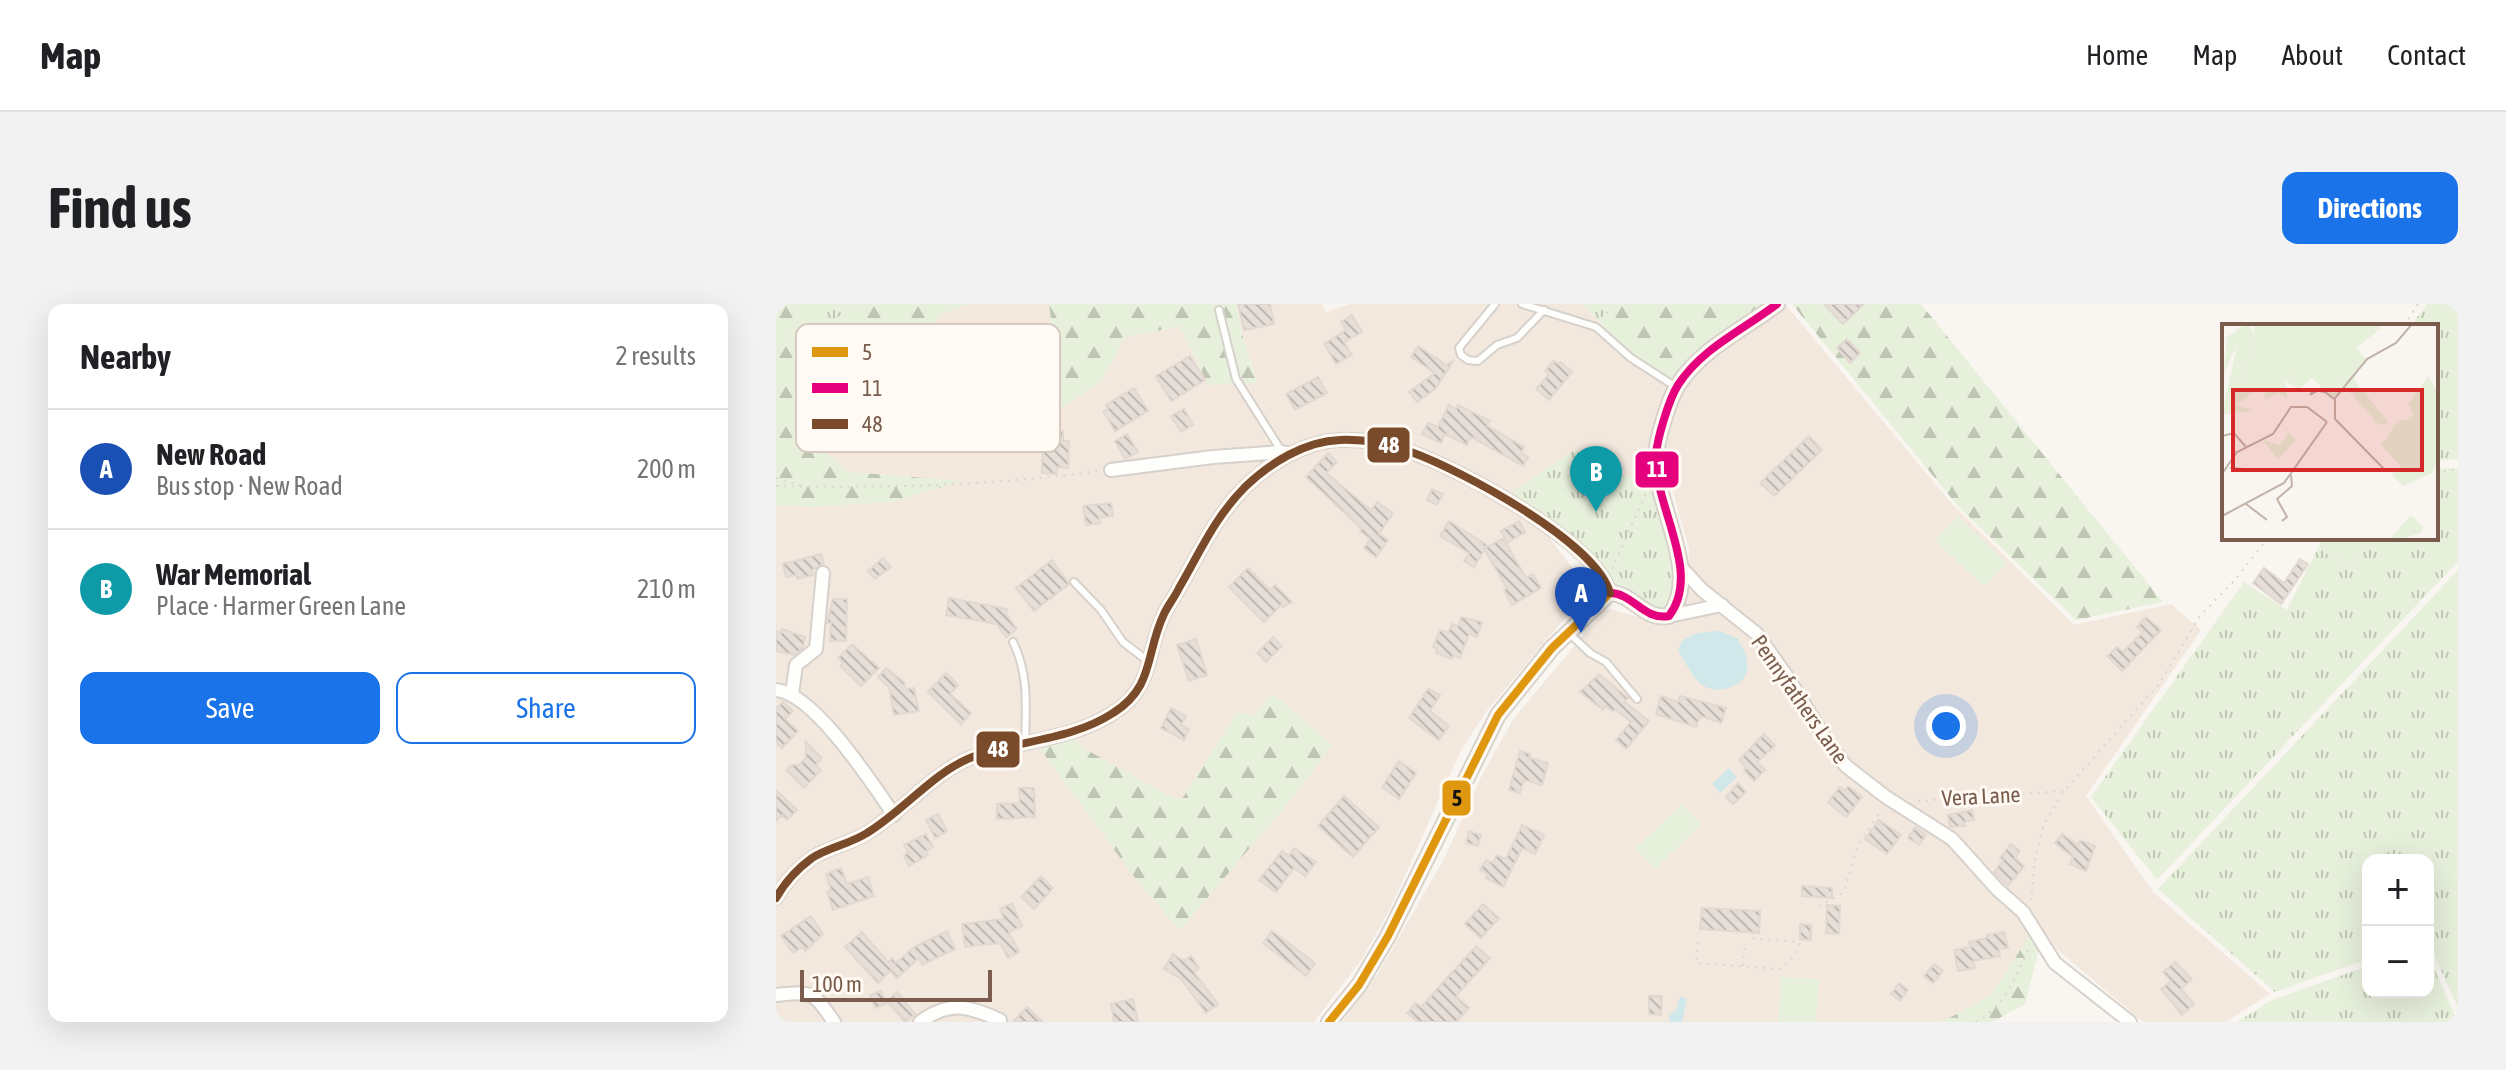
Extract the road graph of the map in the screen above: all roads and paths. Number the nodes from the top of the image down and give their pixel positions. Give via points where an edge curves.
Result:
1 (1495, 304) edge
2 (1522, 304) edge
3 (1777, 304) edge
4 (2418, 304) edge
5 (1219, 310) dead end
6 (1544, 310) junction
7 (2405, 324) edge
8 (1676, 387) junction
9 (1287, 453) junction
10 (1657, 468) junction
11 (2458, 469) edge
12 (1111, 470) joint
13 (2438, 473) edge
14 (776, 478) edge
15 (776, 486) edge
16 (806, 487) junction
17 (2266, 540) edge
18 (1680, 566) junction
19 (823, 573) dead end
20 (1074, 582) dead end
21 (1608, 587) junction
22 (1722, 605) junction
23 (1669, 616) junction
24 (1567, 632) junction
25 (1013, 642) dead end
26 (1149, 662) junction
27 (776, 690) edge
28 (792, 694) junction
29 (1637, 699) dead end
30 (1025, 743) junction
31 (2064, 791) junction
32 (1894, 801) junction
33 (894, 815) junction
34 (776, 898) edge
35 (1819, 906) dead end
36 (2036, 932) junction
37 (1748, 938) dead end
38 (1698, 942) dead end
39 (1745, 944) dead end
40 (1743, 966) junction
41 (776, 995) edge
42 (1000, 1020) edge
43 (834, 1022) edge
44 (920, 1022) edge
45 (1329, 1022) edge
46 (1976, 1022) edge
47 (2130, 1022) edge

1 - 6 lane via 1459,348 1468,360 1478,361 1497,345 1517,338
2 - 6 lane
3 - 8 street via 1708,350
4 - 7 path
5 - 9 lane via 1236,379
6 - 8 lane via 1596,327
8 - 10 street via 1656,454
9 - 12 street
9 - 21 street via 1339,440 1385,444 1413,453 1508,500 1562,536
9 - 26 street via 1226,506 1210,530 1163,615
10 - 18 street
10 - 21 path
11 - 13 path
12 - 16 path via 1037,480
14 - 16 path
15 - 16 path
17 - 31 path via 2200,616 2159,684
18 - 22 street, Pennyfathers Lane
18 - 23 street via 1682,589
19 - 28 street via 816,649 796,665
20 - 26 lane via 1123,642
21 - 23 street via 1650,615
21 - 24 street
22 - 23 street
22 - 32 street, Pennyfathers Lane via 1757,634 1846,766
24 - 29 lane via 1606,662
24 - 45 street via 1498,715 1388,936
25 - 30 lane via 1022,659 1027,692
26 - 30 street via 1140,690 1111,715
27 - 28 street
28 - 33 street via 813,710
30 - 33 street via 967,759
31 - 32 path, Vera Lane
31 - 36 path via 2044,824 2035,858 2031,910
32 - 35 path via 1858,845 1843,893
32 - 36 street, Pennyfathers Lane via 1952,839
33 - 34 street via 865,835 814,857
36 - 46 path via 2016,978 1991,1014
36 - 47 street, Pennyfathers Lane via 2055,963
37 - 40 path via 1799,942 1799,947 1780,969
38 - 40 path via 1696,963
39 - 40 path
41 - 43 street via 814,996
42 - 44 street via 972,1008 952,1007

